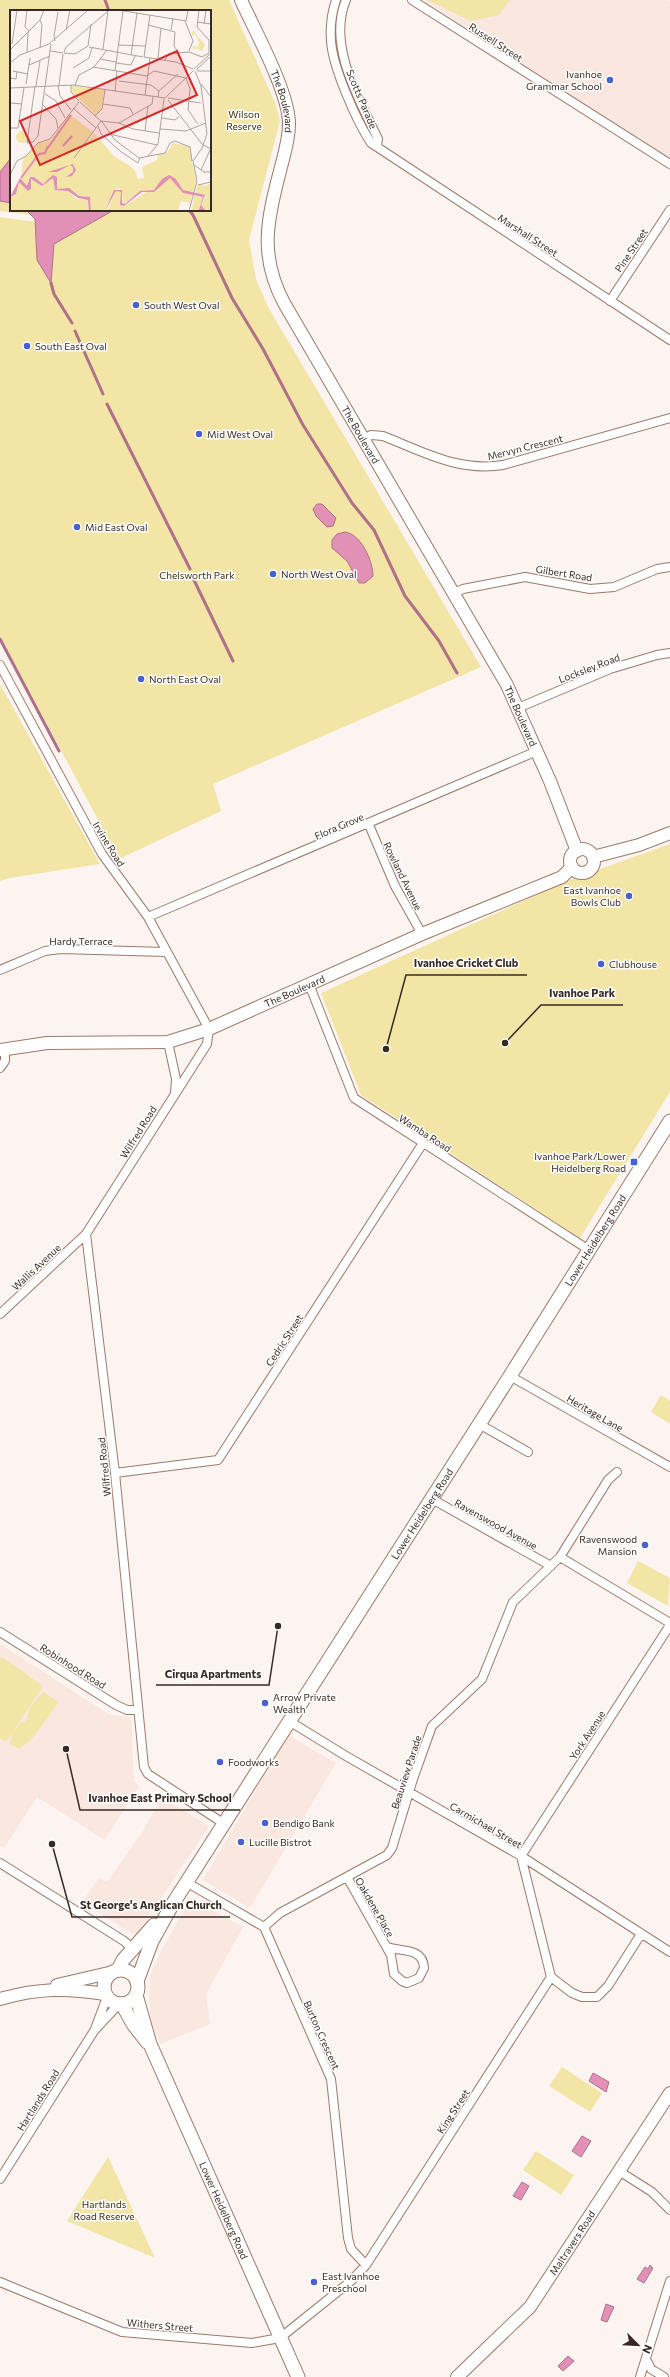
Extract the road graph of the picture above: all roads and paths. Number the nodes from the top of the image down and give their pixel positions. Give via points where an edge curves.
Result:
1 (241, 0) edge
2 (336, 0) edge
3 (346, 0) edge
4 (412, 0) edge
5 (377, 145) junction
6 (670, 164) edge
7 (670, 210) edge
8 (610, 301) junction
9 (670, 340) edge
10 (670, 418) edge
11 (364, 438) junction
12 (670, 567) edge
13 (454, 593) junction
14 (670, 653) edge
15 (0, 665) edge
16 (518, 708) junction
17 (537, 751) junction
18 (368, 825) junction
19 (670, 833) edge
20 (577, 850) junction
21 (594, 857) junction
22 (572, 867) junction
23 (148, 917) junction
24 (422, 934) junction
25 (166, 952) junction
26 (0, 970) edge
27 (309, 984) junction
28 (209, 1029) junction
29 (168, 1042) junction
30 (2, 1049) edge
31 (0, 1068) edge
32 (175, 1094) junction
33 (670, 1121) edge
34 (423, 1144) junction
35 (86, 1234) junction
36 (589, 1250) junction
37 (0, 1314) edge
38 (510, 1376) junction
39 (479, 1424) junction
40 (528, 1452) dead end
41 (670, 1467) edge
42 (617, 1472) dead end
43 (115, 1473) junction
44 (432, 1499) junction
45 (560, 1557) junction
46 (551, 1566) junction
47 (670, 1624) edge
48 (0, 1632) edge
49 (138, 1710) junction
50 (289, 1721) junction
51 (409, 1792) junction
52 (223, 1823) junction
53 (521, 1856) junction
54 (0, 1863) edge
55 (347, 1877) junction
56 (186, 1882) junction
57 (172, 1905) junction
58 (264, 1927) junction
59 (641, 1934) junction
60 (387, 1947) junction
61 (133, 1949) junction
62 (670, 1952) edge
63 (115, 1971) junction
64 (551, 1976) junction
65 (137, 1981) junction
66 (38, 1990) junction
67 (136, 1995) junction
68 (0, 1998) edge
69 (113, 2000) junction
70 (94, 2031) junction
71 (150, 2044) junction
72 (670, 2093) edge
73 (619, 2171) junction
74 (0, 2179) edge
75 (670, 2210) edge
76 (366, 2265) junction
77 (670, 2281) edge
78 (0, 2282) edge
79 (280, 2338) junction
80 (646, 2359) junction
81 (298, 2377) edge
82 (457, 2377) edge
83 (640, 2377) edge
84 (664, 2377) edge

1 - 11 street, The Boulevard via 286,101 289,123 288,142 269,216 267,242 272,276 284,303
2 - 5 street, Scotts Parade via 331,22 331,41 339,73 366,135 371,143
3 - 5 street, Scotts Parade via 341,17 342,50 348,70 378,138
4 - 6 street, Russell Street
5 - 8 street, Marshall Street via 396,161
7 - 8 street, Pine Street
8 - 9 street, Marshall Street
10 - 11 street, Mervyn Crescent via 503,465 484,468 455,464 383,436 371,435
11 - 13 street, The Boulevard
12 - 13 street, Gilbert Road via 656,569 614,587 590,588 525,577
13 - 16 street, The Boulevard
14 - 16 street, Locksley Road via 610,669
15 - 23 street, Irvine Road via 102,854
16 - 17 street, The Boulevard
17 - 18 street, Flora Grove
17 - 20 street, The Boulevard
18 - 23 street, Flora Grove
18 - 24 street, Rowland Avenue via 395,886
19 - 21 street via 639,845
20 - 21 street via 585,850
20 - 22 street via 571,856
21 - 22 street via 594,865 589,871 581,873
22 - 24 street, The Boulevard via 562,877
23 - 25 street, Irvine Road
24 - 27 street, The Boulevard
25 - 26 street, Hardy Terrace via 45,950
25 - 28 street, Irvine Road
27 - 28 street, The Boulevard
27 - 34 street, Wamba Road via 354,1098
28 - 29 street, The Boulevard
28 - 32 street, Wilfred Road via 207,1044
29 - 30 street, The Boulevard via 47,1043
29 - 32 street via 176,1079
30 - 31 street via 5,1061
32 - 35 street, Wilfred Road
33 - 36 main road, Lower Heidelberg Road
34 - 36 street, Wamba Road
34 - 43 street, Cedric Street via 218,1460
35 - 37 street, Wallis Avenue
35 - 43 street, Wilfred Road
36 - 38 main road, Lower Heidelberg Road
38 - 39 main road, Lower Heidelberg Road
38 - 41 street, Heritage Lane
39 - 40 street
39 - 44 main road, Lower Heidelberg Road
42 - 45 street, Beauview Parade via 608,1480
43 - 49 street, Wilfred Road
44 - 46 street, Ravenswood Avenue
44 - 50 main road, Lower Heidelberg Road
45 - 46 street, Beauview Parade
45 - 47 street
46 - 51 street, Beauview Parade via 513,1602 482,1679 432,1726
47 - 53 street, York Avenue
48 - 49 street, Robinhood Road via 116,1705 127,1710
49 - 52 street, Wilfred Road via 144,1767 148,1774
50 - 51 street, Carmichael Street
50 - 52 main road, Lower Heidelberg Road
51 - 53 street, Carmichael Street
51 - 55 street, Beauview Parade via 392,1848 387,1855
52 - 56 main road, Lower Heidelberg Road
53 - 59 street, Carmichael Street
53 - 64 street
54 - 61 street via 124,1940
55 - 58 street, Beauview Parade via 280,1913
55 - 60 street, Oakdene Place
56 - 57 main road, Lower Heidelberg Road
56 - 58 street
57 - 61 main road, Lower Heidelberg Road
57 - 65 main road, Lower Heidelberg Road via 152,1941
58 - 76 street, Burton Crescent via 331,2079 348,2238 351,2249
59 - 62 street, Carmichael Street
59 - 64 street via 608,1986 597,1997 582,1997 572,1993
60 - 60 street, Oakdene Place via 415,1952 420,1956 424,1968 419,1978 407,1983 397,1978
61 - 63 main road, Lower Heidelberg Road
63 - 65 main road via 130,1972
63 - 66 street
63 - 69 main road via 107,1978 104,1986
64 - 76 street, King Street
65 - 67 main road
66 - 68 street
66 - 69 street via 76,1989
67 - 69 main road via 130,2002
67 - 71 main road, Lower Heidelberg Road
69 - 70 street, Hartlands Road
69 - 70 street, Hartlands Road
69 - 71 main road, Lower Heidelberg Road
70 - 74 street, Hartlands Road
71 - 79 main road, Lower Heidelberg Road
72 - 73 street, Maltravers Road
73 - 75 street via 652,2192
73 - 82 street, Maltravers Road via 530,2307
76 - 79 street, King Street via 351,2281
77 - 80 street
78 - 79 street, Withers Street via 122,2332 252,2343
79 - 81 main road, Lower Heidelberg Road
80 - 83 street
80 - 84 street via 651,2369

